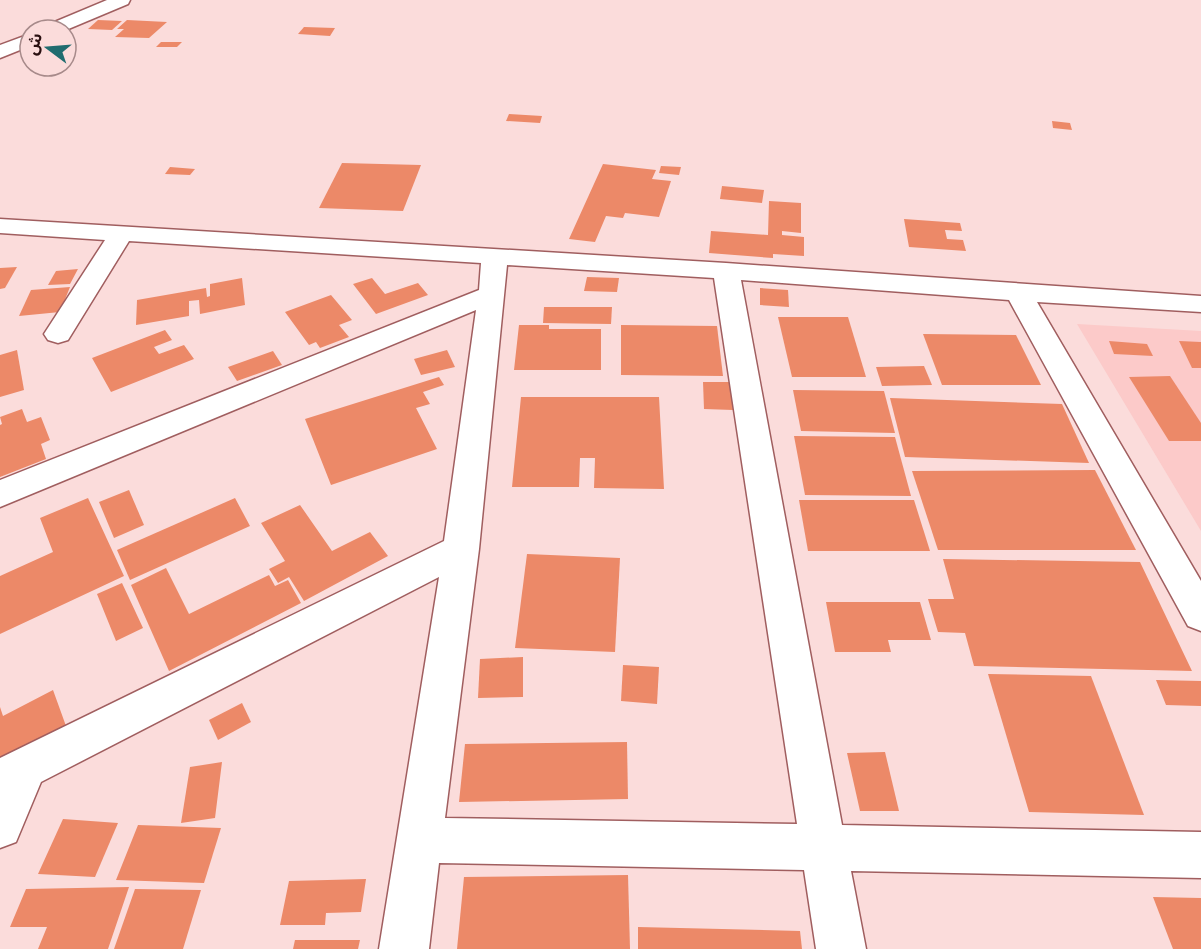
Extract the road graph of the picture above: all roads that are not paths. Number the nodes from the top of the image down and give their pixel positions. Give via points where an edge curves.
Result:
1 (122, 0) edge
2 (78, 19) edge
3 (18, 44) edge
4 (0, 52) edge
5 (0, 226) edge
6 (122, 234) junction
7 (494, 257) junction
8 (726, 271) junction
9 (1018, 293) junction
10 (492, 294) junction
11 (1201, 304) edge
12 (58, 334) dead end
13 (0, 494) edge
14 (461, 549) junction
15 (1201, 615) edge
16 (13, 773) edge
17 (0, 826) edge
18 (418, 840) junction
19 (824, 849) junction
20 (1201, 855) edge
21 (404, 949) edge
22 (841, 949) edge

1 - 2 street
3 - 4 street
5 - 6 street
6 - 7 street
6 - 12 street
7 - 8 street
7 - 10 street
8 - 9 street
8 - 19 street
9 - 11 street
9 - 15 street
10 - 13 street
10 - 14 street
14 - 16 street
14 - 18 street
16 - 17 street
18 - 19 street
18 - 21 street
19 - 20 street
19 - 22 street

